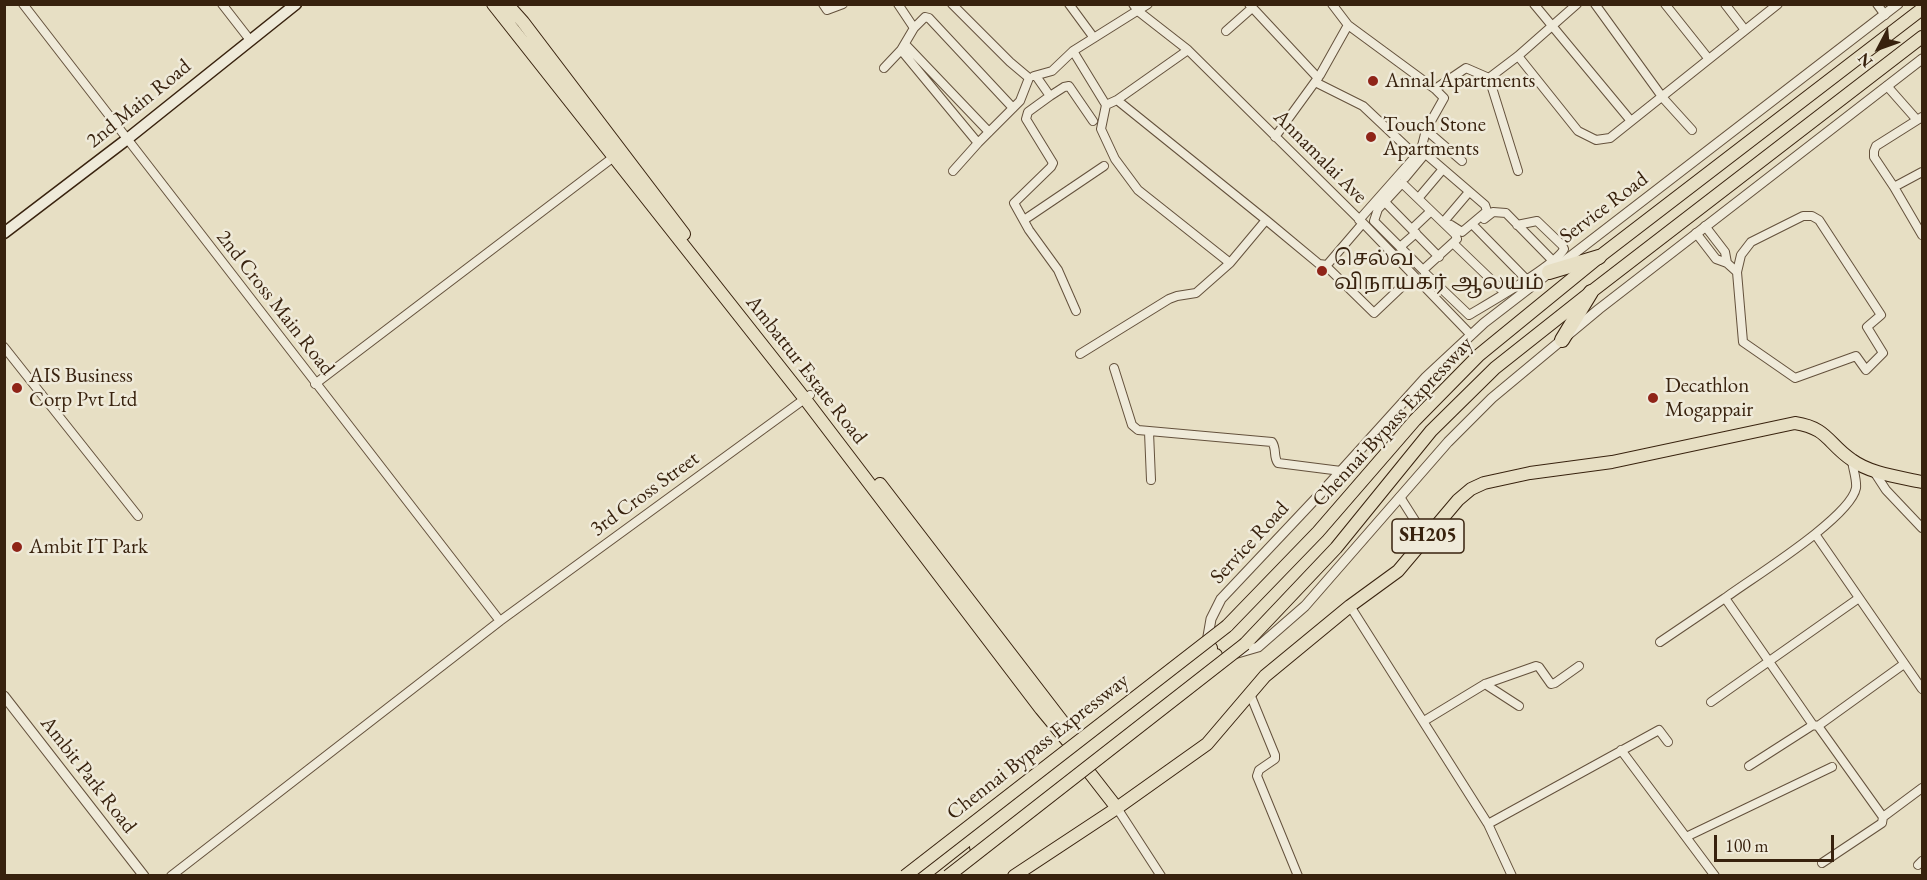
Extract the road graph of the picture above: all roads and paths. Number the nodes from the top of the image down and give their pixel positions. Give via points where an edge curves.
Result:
1 (23, 4) edge
2 (222, 4) edge
3 (296, 4) edge
4 (494, 4) edge
5 (507, 4) edge
6 (823, 4) edge
7 (843, 4) edge
8 (898, 4) edge
9 (952, 4) edge
10 (1069, 4) edge
11 (1148, 4) edge
12 (1332, 4) edge
13 (1534, 4) edge
14 (1577, 4) edge
15 (1595, 4) edge
16 (1665, 4) edge
17 (1725, 4) edge
18 (1778, 4) edge
19 (1876, 4) edge
20 (1898, 4) edge
21 (1250, 6) edge
22 (1136, 8) edge
23 (1923, 9) edge
24 (1885, 15) junction
25 (1348, 25) junction
26 (1554, 26) junction
27 (914, 28) junction
28 (1745, 30) junction
29 (1226, 31) dead end
30 (1923, 37) edge
31 (1094, 38) junction
32 (250, 40) junction
33 (903, 47) junction
34 (1188, 50) junction
35 (1072, 51) junction
36 (1518, 56) junction
37 (1708, 58) junction
38 (1923, 60) edge
39 (884, 68) dead end
40 (1032, 77) junction
41 (1489, 78) junction
42 (1317, 80) junction
43 (1887, 86) junction
44 (1435, 89) junction
45 (1050, 96) junction
46 (1663, 98) junction
47 (1117, 100) junction
48 (1106, 105) junction
49 (1014, 108) junction
50 (1920, 119) edge
51 (1094, 121) dead end
52 (1630, 121) junction
53 (1425, 130) junction
54 (1692, 130) dead end
55 (989, 132) junction
56 (1275, 137) junction
57 (126, 140) junction
58 (978, 143) junction
59 (1421, 153) junction
60 (617, 154) junction
61 (1462, 161) dead end
62 (1104, 166) dead end
63 (1443, 169) junction
64 (952, 171) dead end
65 (1518, 171) dead end
66 (1923, 172) edge
67 (1402, 177) junction
68 (1894, 187) junction
69 (1469, 192) junction
70 (1421, 195) junction
71 (1383, 199) junction
72 (1431, 211) junction
73 (1446, 219) junction
74 (1023, 220) junction
75 (1266, 220) junction
76 (1361, 222) junction
77 (1517, 225) junction
78 (1920, 225) edge
79 (1705, 226) junction
80 (1475, 228) junction
81 (1414, 231) junction
82 (4, 233) edge
83 (1696, 233) junction
84 (1923, 235) edge
85 (1455, 245) junction
86 (1400, 247) junction
87 (1439, 257) junction
88 (1599, 257) junction
89 (1230, 263) junction
90 (1727, 263) junction
91 (1325, 265) junction
92 (1551, 267) junction
93 (1737, 272) junction
94 (1425, 273) junction
95 (1415, 278) junction
96 (1526, 279) junction
97 (1504, 292) junction
98 (1591, 292) junction
99 (1076, 311) dead end
100 (1470, 315) junction
101 (1459, 323) junction
102 (1471, 335) junction
103 (1562, 340) junction
104 (4, 347) edge
105 (1080, 354) dead end
106 (1114, 368) dead end
107 (315, 384) junction
108 (807, 397) junction
109 (1149, 432) junction
110 (1852, 461) junction
111 (1873, 470) junction
112 (1341, 471) junction
113 (1151, 480) dead end
114 (1923, 482) edge
115 (1400, 497) junction
116 (138, 516) dead end
117 (1923, 528) edge
118 (1815, 534) junction
119 (1426, 538) junction
120 (1725, 598) junction
121 (1859, 598) junction
122 (1350, 606) junction
123 (500, 621) junction
124 (1660, 642) dead end
125 (1214, 652) junction
126 (1770, 661) junction
127 (1904, 664) junction
128 (1579, 666) dead end
129 (1485, 684) junction
130 (1923, 689) edge
131 (1250, 694) junction
132 (4, 696) edge
133 (1711, 702) dead end
134 (1519, 705) dead end
135 (1424, 721) junction
136 (1816, 726) junction
137 (1668, 742) dead end
138 (1621, 750) junction
139 (1084, 756) junction
140 (1749, 766) dead end
141 (1832, 767) dead end
142 (1923, 788) edge
143 (1117, 808) junction
144 (1883, 817) junction
145 (1488, 824) junction
146 (1686, 837) junction
147 (1822, 863) dead end
148 (144, 876) edge
149 (171, 876) edge
150 (905, 876) edge
151 (922, 876) edge
152 (940, 876) edge
153 (948, 876) edge
154 (1014, 876) edge
155 (1161, 876) edge
156 (1298, 876) edge
157 (1512, 876) edge
158 (1715, 876) edge

1 - 57 street, 2nd Cross Main Road
2 - 32 street
3 - 32 main road, 2nd Main Road
4 - 60 main road, Ambattur Estate Road
5 - 60 main road, Ambattur Estate Road
6 - 7 street via 827,10
8 - 27 street
9 - 40 street via 1010,62
10 - 31 street
11 - 22 street
12 - 25 street
13 - 26 street
14 - 26 street
15 - 46 street
16 - 37 street
17 - 28 street
18 - 28 street
19 - 24 street
20 - 24 street, Service Road
21 - 29 street
21 - 42 street
22 - 31 street
22 - 34 street, Annamalai Ave
23 - 88 main road, Chennai Bypass Expressway
24 - 92 street, Service Road
25 - 42 street
25 - 44 street
26 - 36 street
26 - 52 street
27 - 33 street
27 - 49 street via 925,17 929,18
28 - 37 street
30 - 98 main road, Chennai Bypass Expressway
31 - 35 street
32 - 57 main road, 2nd Main Road
33 - 39 street
33 - 55 street
33 - 58 street
34 - 47 street
34 - 56 street, Annamalai Ave
35 - 40 street via 1052,71
35 - 48 street
36 - 41 street
36 - 52 street via 1587,138 1610,138
37 - 46 street
38 - 43 street
40 - 45 street
40 - 49 street
41 - 44 street via 1466,68
41 - 65 street
42 - 56 street
42 - 59 street via 1363,106
43 - 50 street
43 - 79 street
44 - 53 street via 1444,98
45 - 51 street via 1069,86
45 - 74 street via 1026,116 1053,163 1016,200 1015,207
46 - 52 street
46 - 54 street
47 - 48 street
47 - 75 street
48 - 89 street via 1101,129 1128,178
49 - 55 street
50 - 68 street via 1874,151
53 - 59 street
53 - 61 street
55 - 58 street
56 - 76 street, Annamalai Ave
57 - 82 main road, 2nd Main Road
57 - 107 street, 2nd Cross Main Road
58 - 64 street
59 - 63 street
59 - 67 street
60 - 107 street
60 - 108 main road, Ambattur Estate Road
62 - 74 street
63 - 69 street
63 - 70 street
66 - 68 street
67 - 70 street
67 - 71 street
68 - 78 street
69 - 73 street
69 - 73 street via 1487,211 1462,232
70 - 73 street
71 - 72 street via 1402,183
71 - 76 street
71 - 81 street
71 - 86 street via 1374,221
72 - 81 street
72 - 87 street via 1457,239
74 - 99 street via 1058,270
75 - 89 street
75 - 91 street
76 - 91 street
76 - 95 street, Annamalai Ave
77 - 80 street via 1506,213 1493,213
77 - 92 street
77 - 92 street via 1537,221 1562,245 1564,249
78 - 84 street
79 - 83 street
79 - 90 street via 1725,252
80 - 85 street
80 - 96 street
81 - 86 street
81 - 87 street
83 - 90 street via 1716,259
83 - 103 street
85 - 94 street
85 - 97 street
86 - 87 street via 1423,270
88 - 92 highway
88 - 150 main road, Chennai Bypass Expressway, bridge via 1479,355 1227,626
89 - 105 street via 1196,293 1169,299
90 - 93 street
91 - 95 street via 1374,313
92 - 96 street
92 - 102 street, Service Road
93 - 93 street via 1741,255 1751,242 1803,216 1812,216 1819,220 1881,315 1867,327 1883,353 1866,370 1856,356 1795,378 1743,342
94 - 95 street
94 - 100 street
95 - 101 street, Annamalai Ave
96 - 97 street
97 - 100 street
98 - 103 highway
98 - 153 main road, Chennai Bypass Expressway, bridge via 1495,368 1431,431 1336,548 1245,644
100 - 101 street
101 - 102 street, Annamalai Ave
102 - 112 street, Service Road via 1426,377
103 - 115 street via 1492,398
104 - 116 street
106 - 109 street via 1132,425
107 - 123 street, 2nd Cross Main Road
108 - 123 street, 3rd Cross Street
108 - 139 main road, Ambattur Estate Road
109 - 112 street via 1272,442 1278,463
109 - 113 street
110 - 111 main road, SH205
110 - 118 street via 1856,487 1850,503
110 - 119 main road, SH205 via 1820,430 1795,423 1612,462 1484,483 1458,500
111 - 114 main road, SH205
111 - 117 street via 1886,490
112 - 125 street, Service Road via 1221,599 1211,619 1207,642
115 - 119 street
115 - 125 street via 1305,606 1258,647 1225,656
118 - 120 street
118 - 121 street
119 - 122 main road, SH205 via 1398,571
120 - 124 street
120 - 126 street
121 - 126 street
121 - 127 street
122 - 131 main road, SH205 via 1265,676
122 - 135 street
123 - 149 street, 3rd Cross Street
125 - 139 main road
126 - 133 street
126 - 136 street
127 - 130 street
127 - 136 street
128 - 129 street via 1551,684 1536,666
129 - 134 street
129 - 135 street
131 - 143 main road, SH205 via 1207,744
131 - 156 street via 1275,755 1257,776
132 - 148 street, Ambit Park Road
135 - 145 street
136 - 140 street
136 - 144 street
137 - 138 street via 1659,730
138 - 145 street
138 - 146 street
139 - 143 main road, Ambattur Estate Road
139 - 151 main road
139 - 152 main road
141 - 146 street
142 - 144 street
143 - 154 main road, SH205
143 - 155 street
144 - 147 street via 1882,823
145 - 157 street
146 - 158 street

